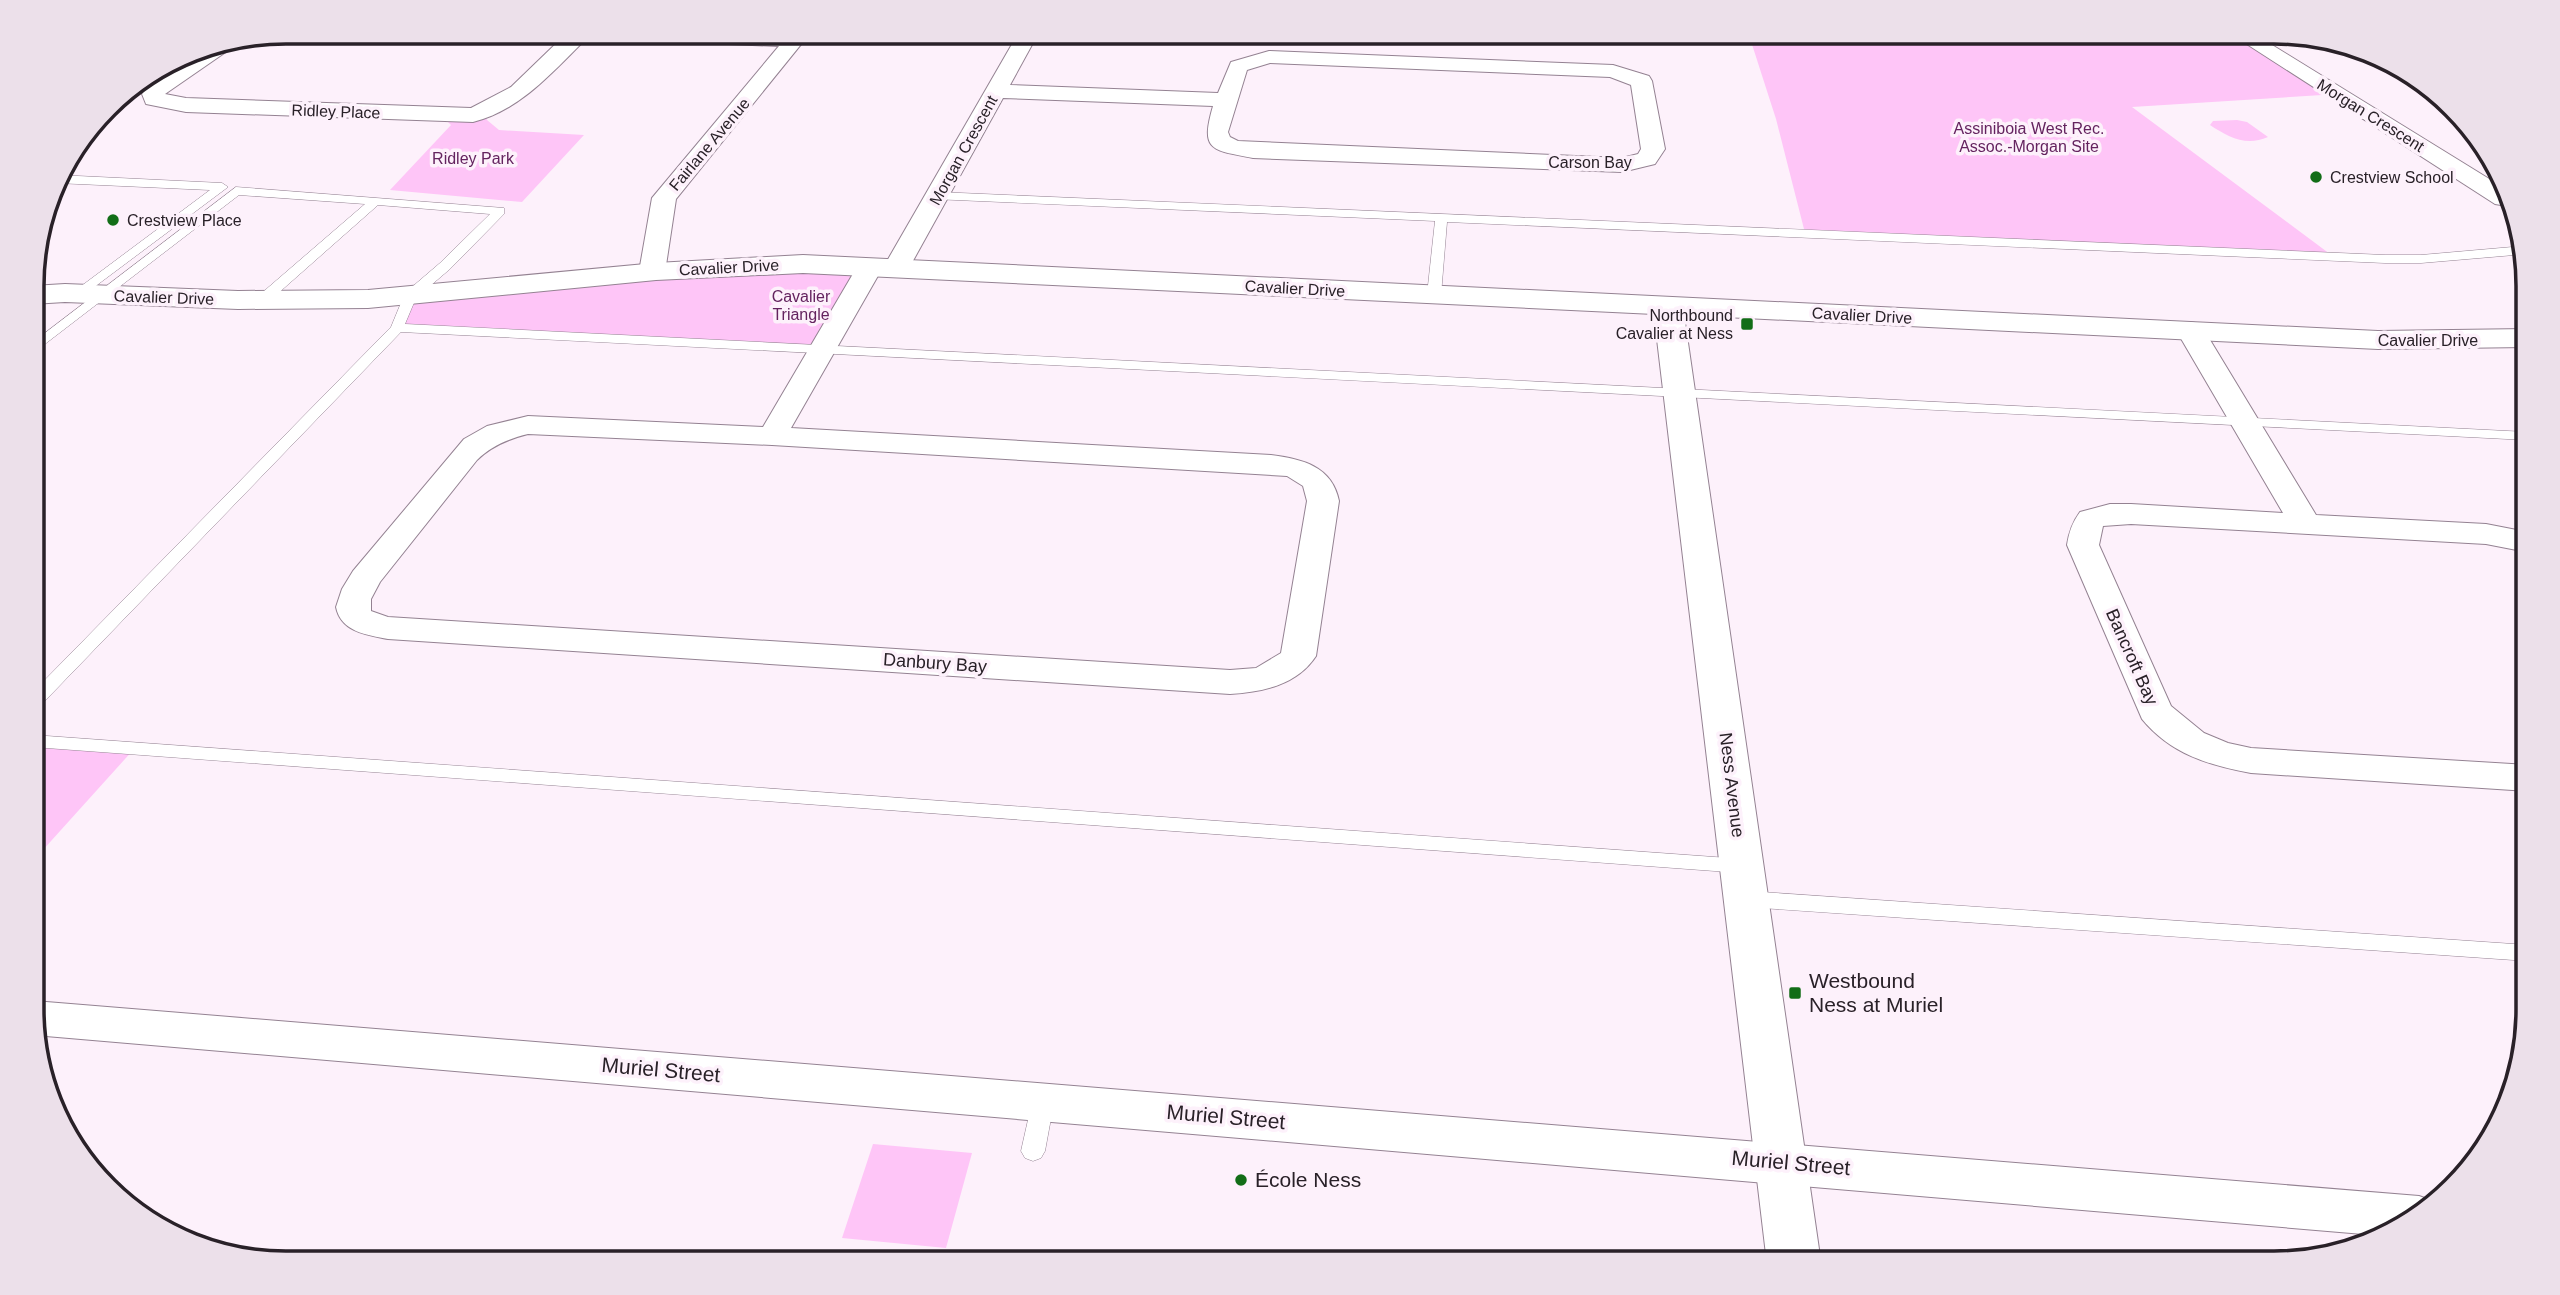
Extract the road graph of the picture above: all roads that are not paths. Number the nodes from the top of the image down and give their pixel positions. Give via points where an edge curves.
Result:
1 (568, 44) edge
2 (791, 44) edge
3 (1022, 44) edge
4 (2257, 44) edge
5 (201, 60) edge
6 (996, 91) junction
7 (1226, 100) junction
8 (68, 180) edge
9 (937, 196) junction
10 (2499, 196) edge
11 (374, 202) junction
12 (1441, 219) junction
13 (2513, 251) edge
14 (883, 267) junction
15 (652, 272) junction
16 (44, 286) edge
17 (83, 293) junction
18 (44, 295) edge
19 (1434, 295) junction
20 (410, 296) junction
21 (261, 301) junction
22 (1668, 307) junction
23 (397, 328) junction
24 (2190, 330) junction
25 (44, 337) edge
26 (2516, 338) edge
27 (824, 348) junction
28 (1680, 393) junction
29 (2246, 422) junction
30 (2516, 435) edge
31 (772, 436) junction
32 (2305, 523) junction
33 (2516, 540) edge
34 (44, 692) edge
35 (44, 742) edge
36 (2516, 777) edge
37 (1744, 882) junction
38 (2516, 952) edge
39 (45, 1019) edge
40 (1043, 1102) junction
41 (1033, 1151) dead end
42 (1782, 1162) junction
43 (2401, 1215) edge
44 (1793, 1251) edge

1 - 5 street, Ridley Place via 508,100 473,115 186,105 154,99 159,88
2 - 15 street, Fairlane Avenue via 664,198
3 - 6 street, Morgan Crescent
4 - 10 street, Morgan Crescent
6 - 7 street
6 - 9 street, Morgan Crescent
7 - 7 street, Carson Bay via 1238,66 1262,58 1613,71 1641,81 1653,149 1647,159 1622,165 1242,150 1224,144 1217,136
8 - 17 lane via 222,187
9 - 12 lane
9 - 14 street, Morgan Crescent
11 - 17 lane via 236,191
11 - 20 lane via 500,211
11 - 21 lane
12 - 13 lane via 2385,260
12 - 19 lane
14 - 15 street, Cavalier Drive via 762,265
14 - 19 street, Cavalier Drive
14 - 27 street
15 - 20 street, Cavalier Drive
16 - 17 street, Cavalier Drive
17 - 18 street, Cavalier Drive
17 - 21 street, Cavalier Drive
17 - 25 lane
19 - 22 street, Cavalier Drive
20 - 21 street, Cavalier Drive
20 - 23 lane
22 - 24 street, Cavalier Drive
22 - 28 street, Ness Avenue
23 - 27 lane
23 - 34 lane
24 - 26 street, Cavalier Drive via 2378,340
24 - 29 street
27 - 28 lane
27 - 31 street
28 - 29 lane
28 - 37 street, Ness Avenue
29 - 30 lane
29 - 32 street
31 - 31 street, Danbury Bay via 1271,464 1304,471 1316,480 1323,500 1298,656 1279,673 1230,682 388,628 361,623 355,616 353,596 365,578 466,454 498,432 545,424
32 - 33 street, Bancroft Bay
32 - 36 street, Bancroft Bay via 2131,513 2091,519 2084,545 2163,722 2190,743 2234,758
35 - 37 lane
37 - 38 lane
37 - 42 street, Ness Avenue
39 - 40 street, Muriel Street
40 - 41 lane
40 - 42 street, Muriel Street
42 - 43 street, Muriel Street
42 - 44 street, Ness Avenue

